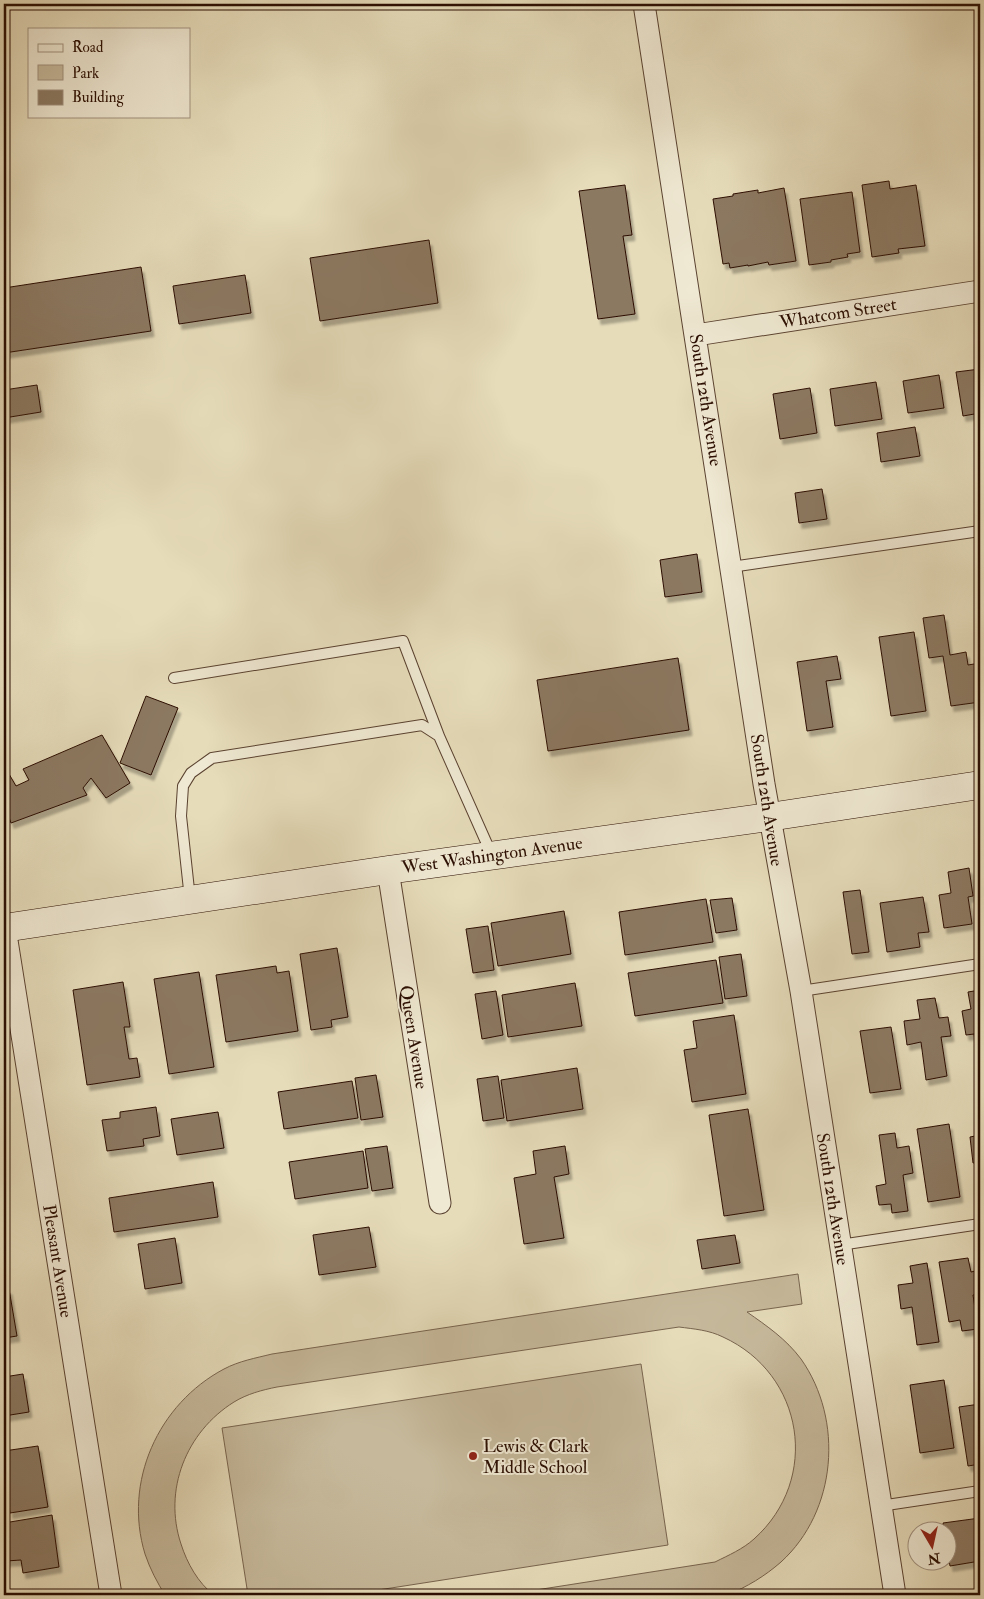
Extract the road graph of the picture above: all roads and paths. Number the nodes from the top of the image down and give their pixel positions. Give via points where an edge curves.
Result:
1 (644, 4) edge
2 (980, 291) edge
3 (696, 335) junction
4 (980, 531) edge
5 (731, 567) junction
6 (174, 678) dead end
7 (439, 736) junction
8 (980, 785) edge
9 (769, 817) junction
10 (492, 855) junction
11 (388, 870) junction
12 (190, 900) junction
13 (4, 928) edge
14 (980, 964) edge
15 (801, 991) junction
16 (440, 1204) dead end
17 (980, 1224) edge
18 (840, 1245) junction
19 (980, 1491) edge
20 (880, 1506) junction
21 (111, 1595) edge
22 (895, 1595) edge

1 - 3 street, South 12th Avenue
2 - 3 street, Whatcom Street
3 - 5 street, South 12th Avenue
4 - 5 lane
5 - 9 street, South 12th Avenue
6 - 7 lane via 403,641
7 - 10 lane
7 - 12 lane via 422,725 212,758 191,773 183,786 181,816
8 - 9 main road, West Washington Avenue
9 - 10 main road, West Washington Avenue
9 - 15 street, South 12th Avenue
10 - 11 main road, West Washington Avenue
11 - 12 main road, West Washington Avenue
11 - 16 street, Queen Avenue
12 - 13 main road, West Washington Avenue
13 - 21 street, Pleasant Avenue
14 - 15 lane
15 - 18 street, South 12th Avenue
17 - 18 lane
18 - 20 street, South 12th Avenue
19 - 20 lane
20 - 22 street, South 12th Avenue

